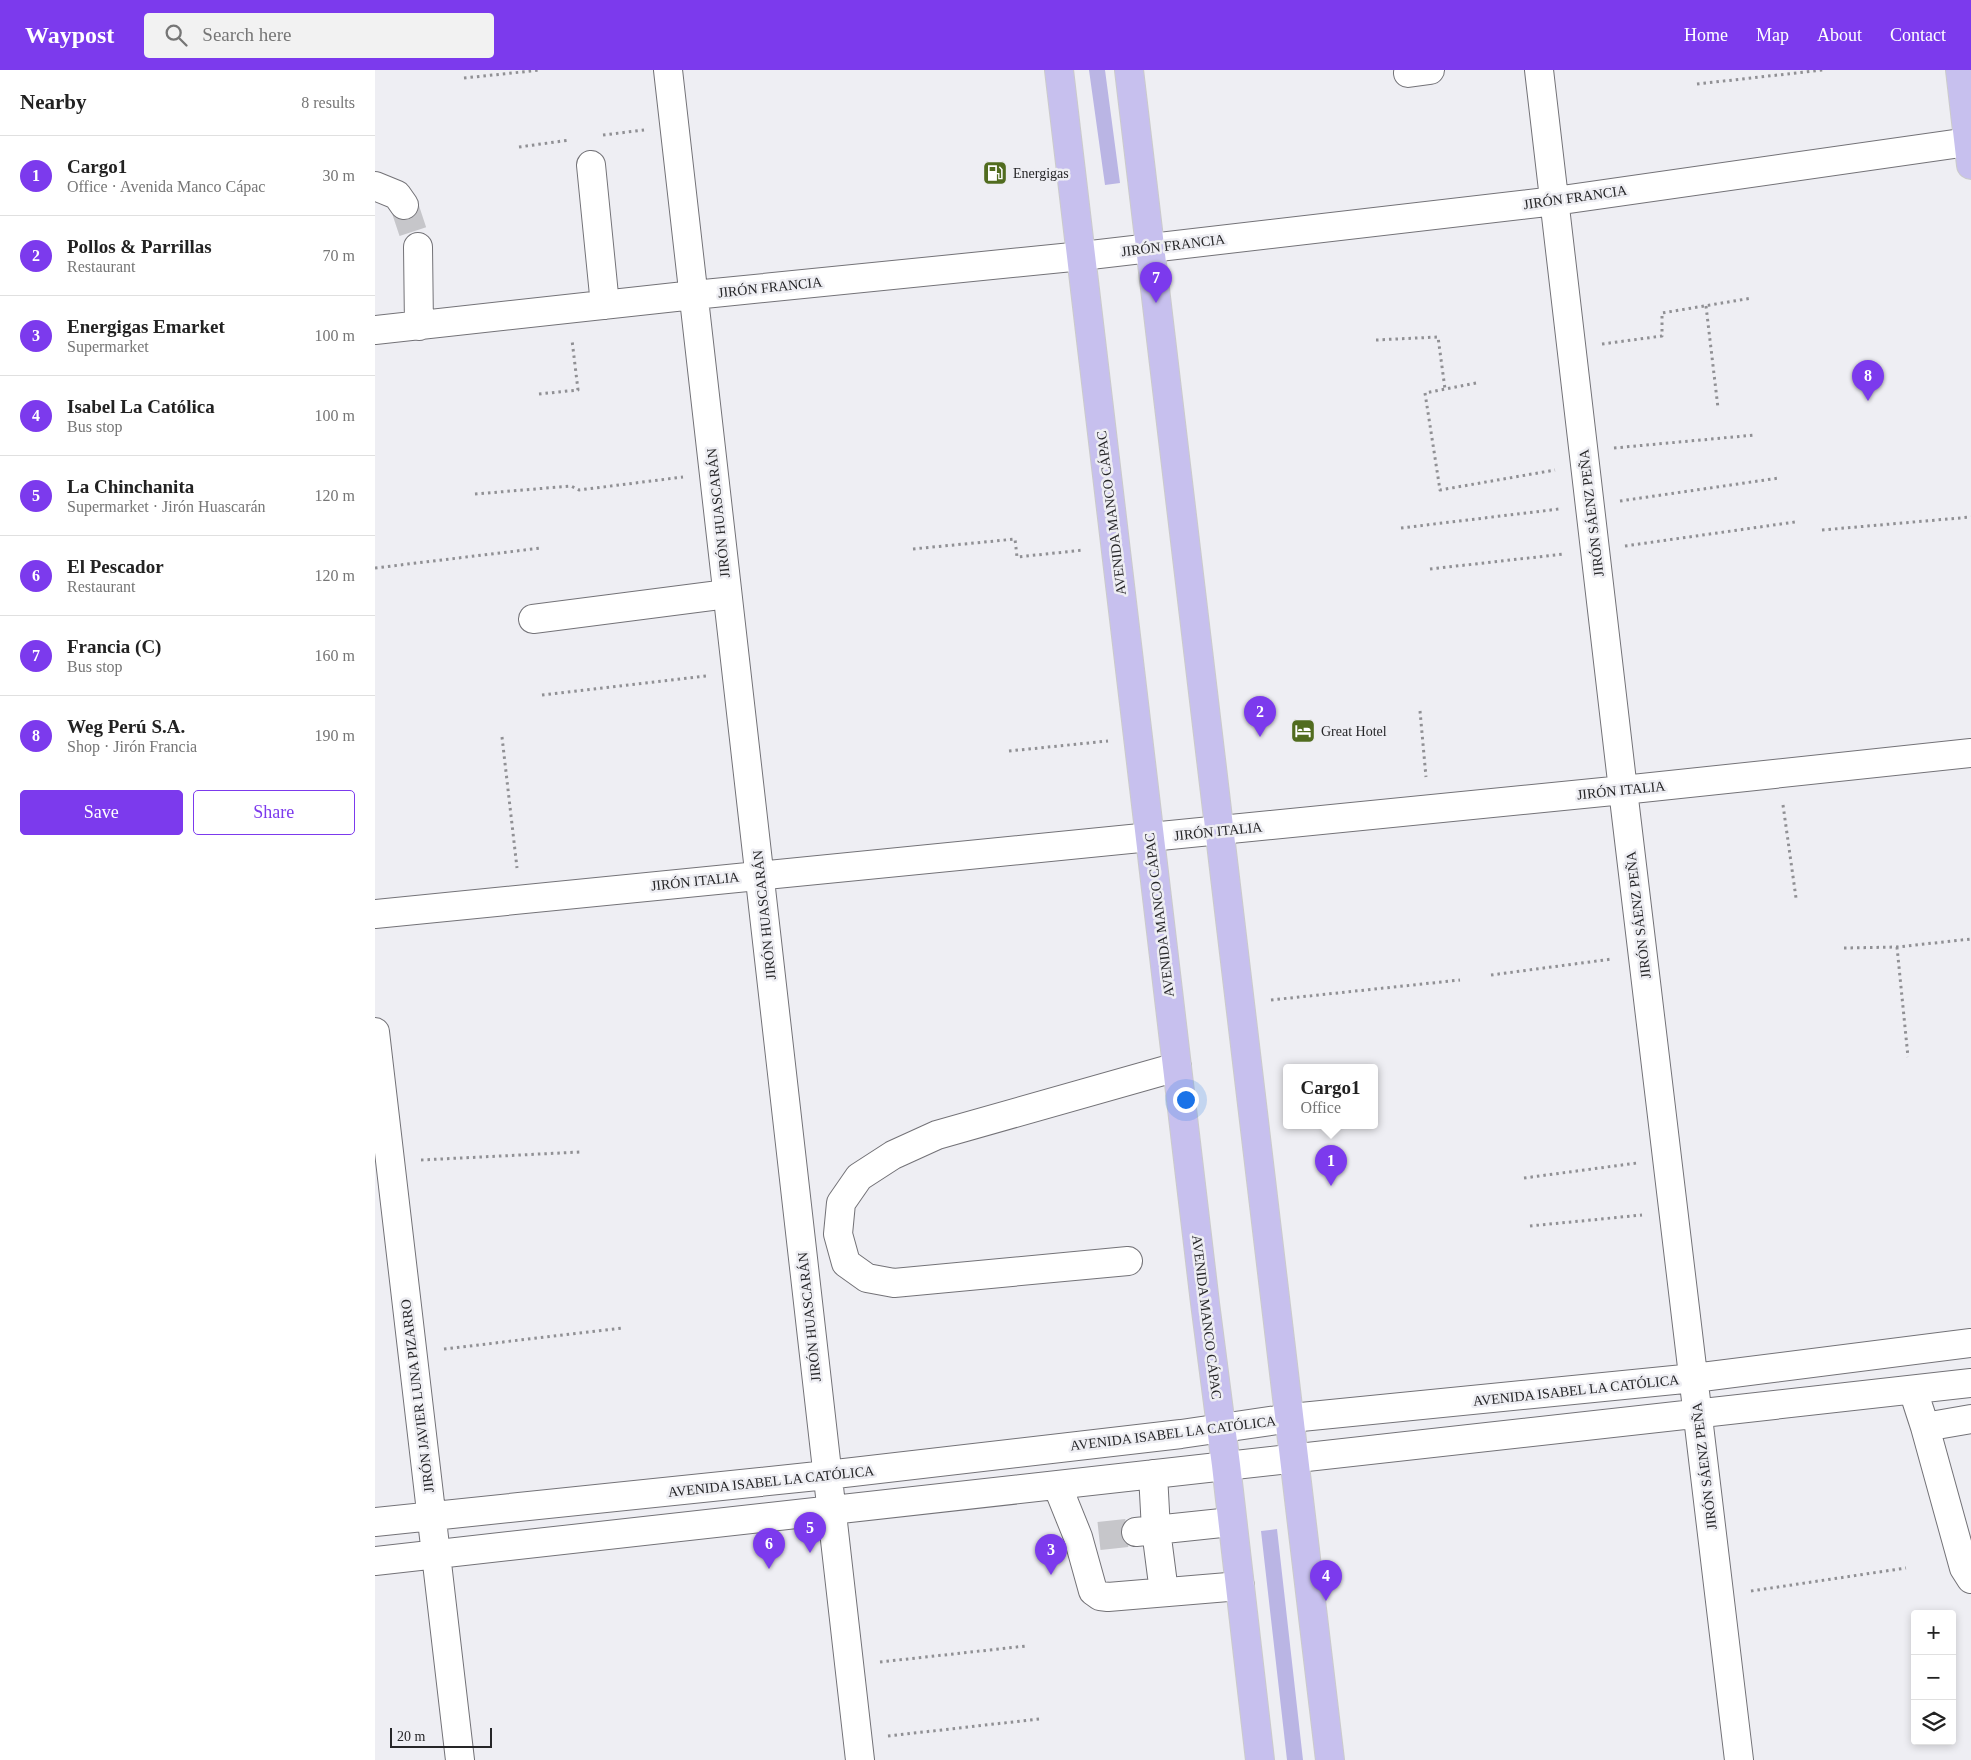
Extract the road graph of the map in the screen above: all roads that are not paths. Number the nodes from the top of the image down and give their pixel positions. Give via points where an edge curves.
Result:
1 (668, 70) edge
2 (1059, 70) edge
3 (1129, 70) edge
4 (1539, 70) edge
5 (1960, 70) edge
6 (1970, 153) edge
7 (591, 165) dead end
8 (375, 186) edge
9 (1555, 201) junction
10 (404, 205) tunnel mouth
11 (418, 247) tunnel mouth
12 (1150, 247) junction
13 (1081, 256) junction
14 (693, 295) junction
15 (605, 305) junction
16 (419, 326) junction
17 (375, 330) edge
18 (727, 594) junction
19 (533, 619) dead end
20 (1971, 753) edge
21 (1623, 790) junction
22 (1219, 830) junction
23 (1150, 838) junction
24 (759, 875) junction
25 (375, 914) edge
26 (375, 1032) edge
27 (1177, 1067) junction
28 (384, 1152) edge
29 (1128, 1261) dead end
30 (1971, 1342) edge
31 (1693, 1378) junction
32 (1971, 1384) edge
33 (1913, 1390) junction
34 (1697, 1413) junction
35 (1291, 1418) junction
36 (1971, 1419) edge
37 (1925, 1427) junction
38 (1221, 1428) junction
39 (1295, 1458) junction
40 (1226, 1466) junction
41 (1153, 1474) junction
42 (827, 1476) junction
43 (1057, 1485) junction
44 (831, 1509) junction
45 (431, 1516) junction
46 (375, 1522) edge
47 (1231, 1522) junction
48 (1146, 1531) junction
49 (436, 1554) junction
50 (375, 1561) edge
51 (1971, 1579) edge
52 (1240, 1586) junction
53 (1164, 1592) junction
54 (859, 1749) edge
55 (460, 1760) edge
56 (1260, 1760) edge
57 (1330, 1760) edge
58 (1739, 1760) edge

1 - 14 street, JIRÓN HUASCARÁN
2 - 13 main road, AVENIDA MANCO CÁPAC
3 - 12 main road
4 - 9 street, JIRÓN SÁENZ PEÑA
5 - 6 main road
6 - 9 street, JIRÓN FRANCIA
7 - 15 street
8 - 10 street via 397,195
9 - 12 street, JIRÓN FRANCIA
9 - 21 street, JIRÓN SÁENZ PEÑA
11 - 16 street
12 - 13 street, JIRÓN FRANCIA
12 - 22 main road
13 - 14 street, JIRÓN FRANCIA
13 - 23 main road, AVENIDA MANCO CÁPAC
14 - 15 street, JIRÓN FRANCIA
14 - 18 street, JIRÓN HUASCARÁN
15 - 16 street, JIRÓN FRANCIA
16 - 17 street, JIRÓN FRANCIA
18 - 19 street
18 - 24 street, JIRÓN HUASCARÁN
20 - 21 street, JIRÓN ITALIA
21 - 22 street, JIRÓN ITALIA
21 - 31 street, JIRÓN SÁENZ PEÑA
22 - 23 street, JIRÓN ITALIA
22 - 35 main road
23 - 24 street, JIRÓN ITALIA
23 - 27 main road, AVENIDA MANCO CÁPAC
24 - 25 street, JIRÓN ITALIA
24 - 42 street, JIRÓN HUASCARÁN
26 - 28 street, JIRÓN JAVIER LUNA PIZARRO
27 - 29 street via 937,1135 893,1155 859,1178 841,1203 838,1234 846,1263 867,1278 894,1283
27 - 38 main road, AVENIDA MANCO CÁPAC
28 - 45 street, JIRÓN JAVIER LUNA PIZARRO
30 - 31 street, AVENIDA ISABEL LA CATÓLICA
31 - 34 street, JIRÓN SÁENZ PEÑA
31 - 35 street, AVENIDA ISABEL LA CATÓLICA
32 - 33 street
33 - 34 street
33 - 37 street
34 - 39 street
34 - 58 street, JIRÓN SÁENZ PEÑA
35 - 38 street, AVENIDA ISABEL LA CATÓLICA
35 - 39 main road
36 - 37 street
37 - 51 street via 1964,1568
38 - 40 main road, AVENIDA MANCO CÁPAC
38 - 42 street, AVENIDA ISABEL LA CATÓLICA
39 - 40 street
39 - 57 main road
40 - 41 street
40 - 47 main road, AVENIDA MANCO CÁPAC
41 - 43 street
41 - 48 street
42 - 44 street, JIRÓN HUASCARÁN
42 - 45 street, AVENIDA ISABEL LA CATÓLICA
43 - 44 street
43 - 53 street via 1088,1537 1093,1591 1108,1597
44 - 49 street
44 - 54 street, JIRÓN HUASCARÁN
45 - 46 street, AVENIDA ISABEL LA CATÓLICA
45 - 49 street, JIRÓN JAVIER LUNA PIZARRO
47 - 48 street
47 - 52 main road, AVENIDA MANCO CÁPAC
48 - 53 street
49 - 50 street
49 - 55 street, JIRÓN JAVIER LUNA PIZARRO
52 - 53 street
52 - 56 main road, AVENIDA MANCO CÁPAC

